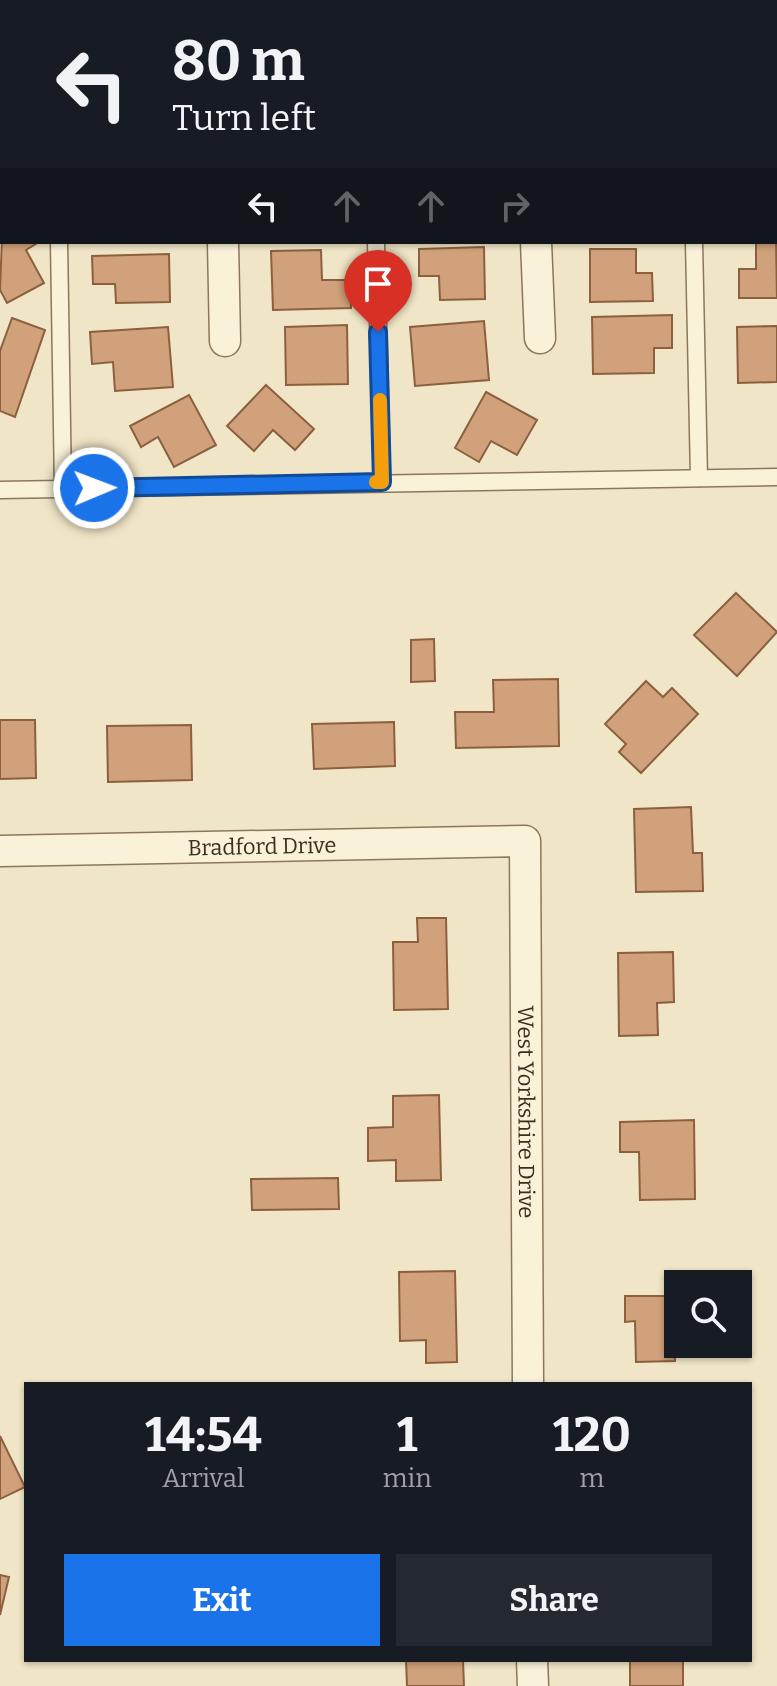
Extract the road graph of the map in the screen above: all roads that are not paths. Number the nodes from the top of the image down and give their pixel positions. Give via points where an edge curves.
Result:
1 (59, 244) edge
2 (223, 244) edge
3 (376, 244) edge
4 (536, 244) edge
5 (694, 244) edge
6 (540, 338) dead end
7 (225, 341) dead end
8 (777, 477) edge
9 (699, 478) junction
10 (382, 482) junction
11 (63, 488) junction
12 (0, 490) edge
13 (525, 841) joint
14 (0, 851) edge
15 (528, 1382) edge
16 (532, 1662) edge
17 (533, 1686) edge

1 - 11 lane
2 - 7 street
3 - 10 lane
4 - 6 street
5 - 9 lane
8 - 9 lane
9 - 10 lane
10 - 11 lane
11 - 12 lane
13 - 14 street, Bradford Drive
13 - 15 street, West Yorkshire Drive
16 - 17 street

